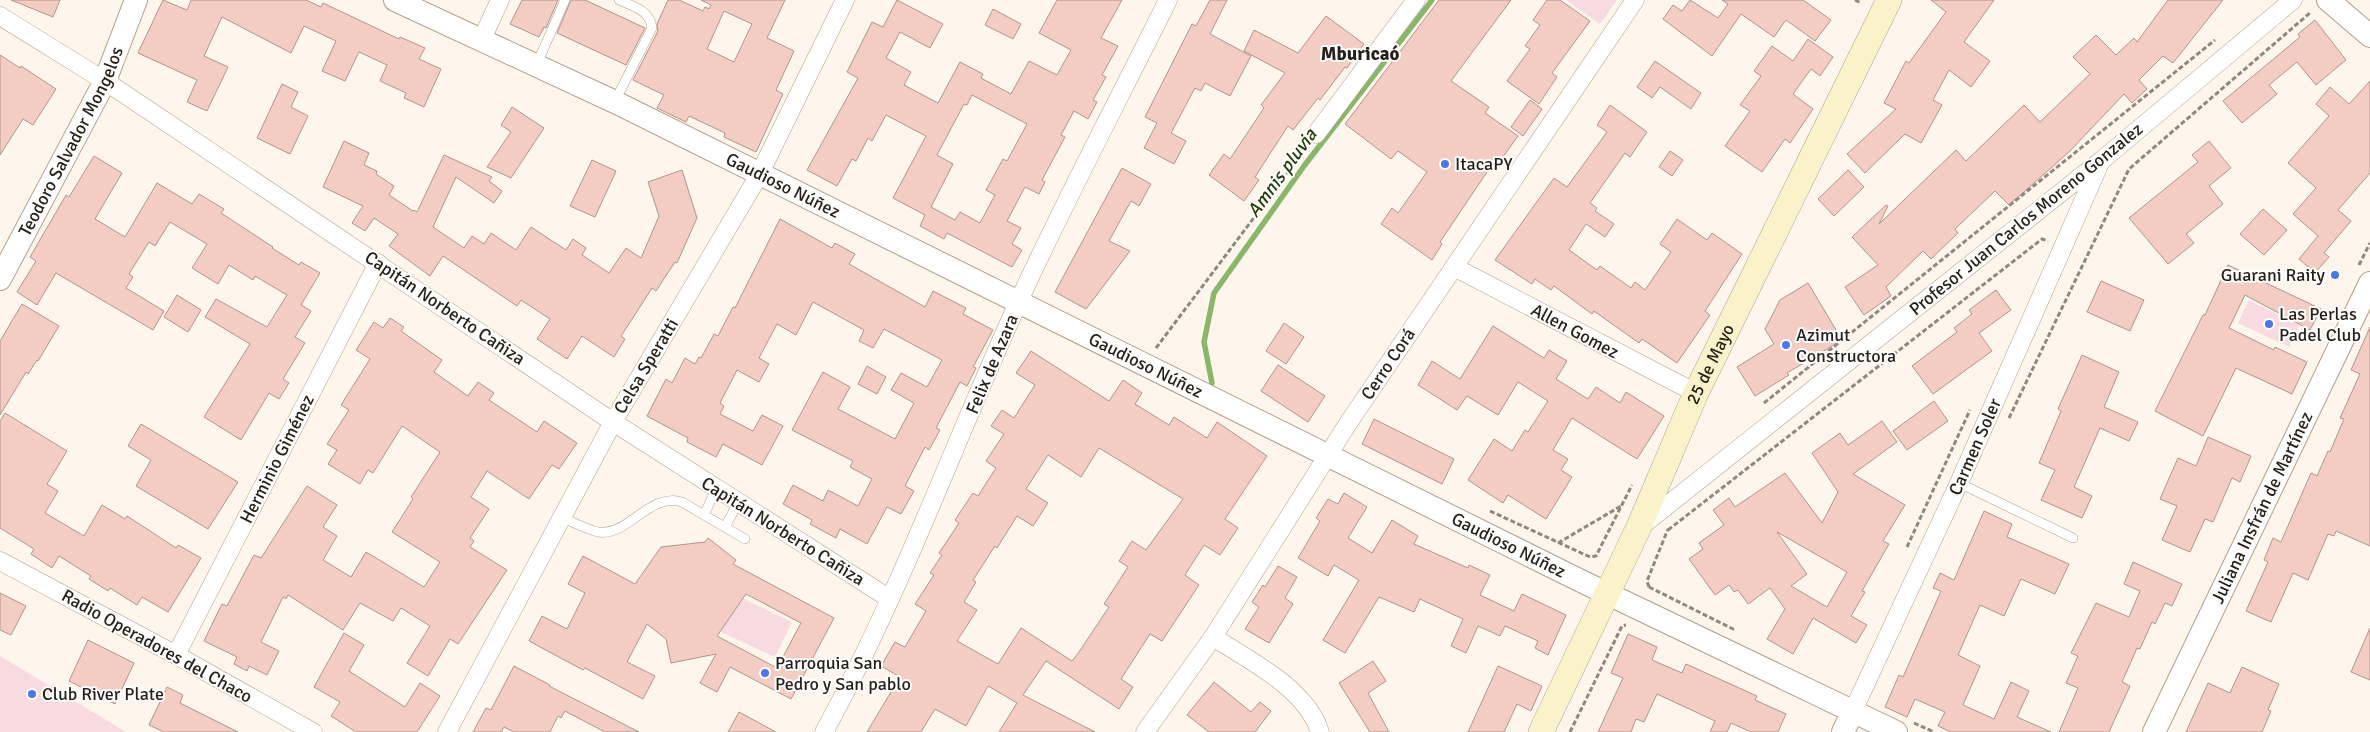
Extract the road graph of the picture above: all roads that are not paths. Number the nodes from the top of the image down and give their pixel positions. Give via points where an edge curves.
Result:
1 (136, 0) edge
2 (395, 0) edge
3 (500, 0) edge
4 (565, 0) edge
5 (619, 0) edge
6 (845, 0) edge
7 (1168, 0) edge
8 (1416, 0) edge
9 (1635, 0) edge
10 (1889, 0) edge
11 (2293, 0) edge
12 (2319, 6) edge
13 (0, 16) edge
14 (2370, 36) edge
15 (481, 41) junction
16 (536, 66) junction
17 (105, 81) junction
18 (614, 102) junction
19 (1316, 134) road end
20 (2102, 160) junction
21 (759, 175) junction
22 (378, 263) junction
23 (1454, 267) junction
24 (0, 279) edge
25 (2370, 283) edge
26 (1019, 302) junction
27 (1696, 393) junction
28 (613, 422) junction
29 (1328, 455) junction
30 (1959, 483) junction
31 (716, 489) junction
32 (738, 503) junction
33 (704, 515) junction
34 (562, 517) junction
35 (725, 527) junction
36 (1638, 529) junction
37 (2073, 538) dead end
38 (745, 539) dead end
39 (0, 561) edge
40 (1607, 594) junction
41 (890, 599) junction
42 (1213, 637) junction
43 (176, 655) junction
44 (1853, 712) junction
45 (313, 732) edge
46 (447, 732) edge
47 (824, 732) edge
48 (1145, 732) edge
49 (1320, 732) edge
50 (1541, 732) edge
51 (1843, 732) edge
52 (1896, 732) edge
53 (2154, 732) edge

1 - 17 street, Teodoro Salvador Mongelos
2 - 15 street, Gaudioso Núñez
3 - 15 street
4 - 16 lane
5 - 18 lane via 646,12 652,28
6 - 21 street, Celsa Speratti
7 - 26 street, Felix de Azara
8 - 19 street
9 - 23 street, Cerro Corá
10 - 27 main road, 25 de Mayo
11 - 20 street, Profesor Juan Carlos Moreno Gonzalez
12 - 14 street
13 - 17 street, Capitán Norberto Cañiza
15 - 16 street, Gaudioso Núñez
16 - 18 street, Gaudioso Núñez
17 - 22 street, Capitán Norberto Cañiza
17 - 24 street, Teodoro Salvador Mongelos
18 - 21 street, Gaudioso Núñez
20 - 30 street, Carmen Soler
20 - 36 street, Profesor Juan Carlos Moreno Gonzalez
21 - 26 street, Gaudioso Núñez
21 - 28 street, Celsa Speratti
22 - 28 street, Capitán Norberto Cañiza
22 - 43 street, Herminio Giménez
23 - 27 street, Allen Gomez
23 - 29 street, Cerro Corá
25 - 53 street, Juliana Insfrán de Martínez
26 - 29 street, Gaudioso Núñez
26 - 41 street, Felix de Azara
27 - 36 main road, 25 de Mayo
28 - 31 street, Capitán Norberto Cañiza
28 - 34 street, Celsa Speratti
29 - 40 street, Gaudioso Núñez
29 - 42 street, Cerro Corá
30 - 37 lane
30 - 44 street, Carmen Soler
31 - 32 street, Capitán Norberto Cañiza
31 - 33 lane
32 - 35 lane
32 - 41 street, Capitán Norberto Cañiza
33 - 34 lane via 682,502 664,500 612,530 599,532
33 - 35 lane
34 - 46 street, Celsa Speratti
35 - 38 lane
36 - 40 main road, 25 de Mayo
39 - 43 street, Radio Operadores del Chaco
40 - 44 street, Gaudioso Núñez
40 - 50 main road, 25 de Mayo
41 - 47 street, Felix de Azara via 850,686
42 - 48 street, Cerro Corá
42 - 49 street via 1290,688 1311,711
43 - 45 street, Radio Operadores del Chaco
44 - 51 street, Carmen Soler
44 - 52 street, Gaudioso Núñez

